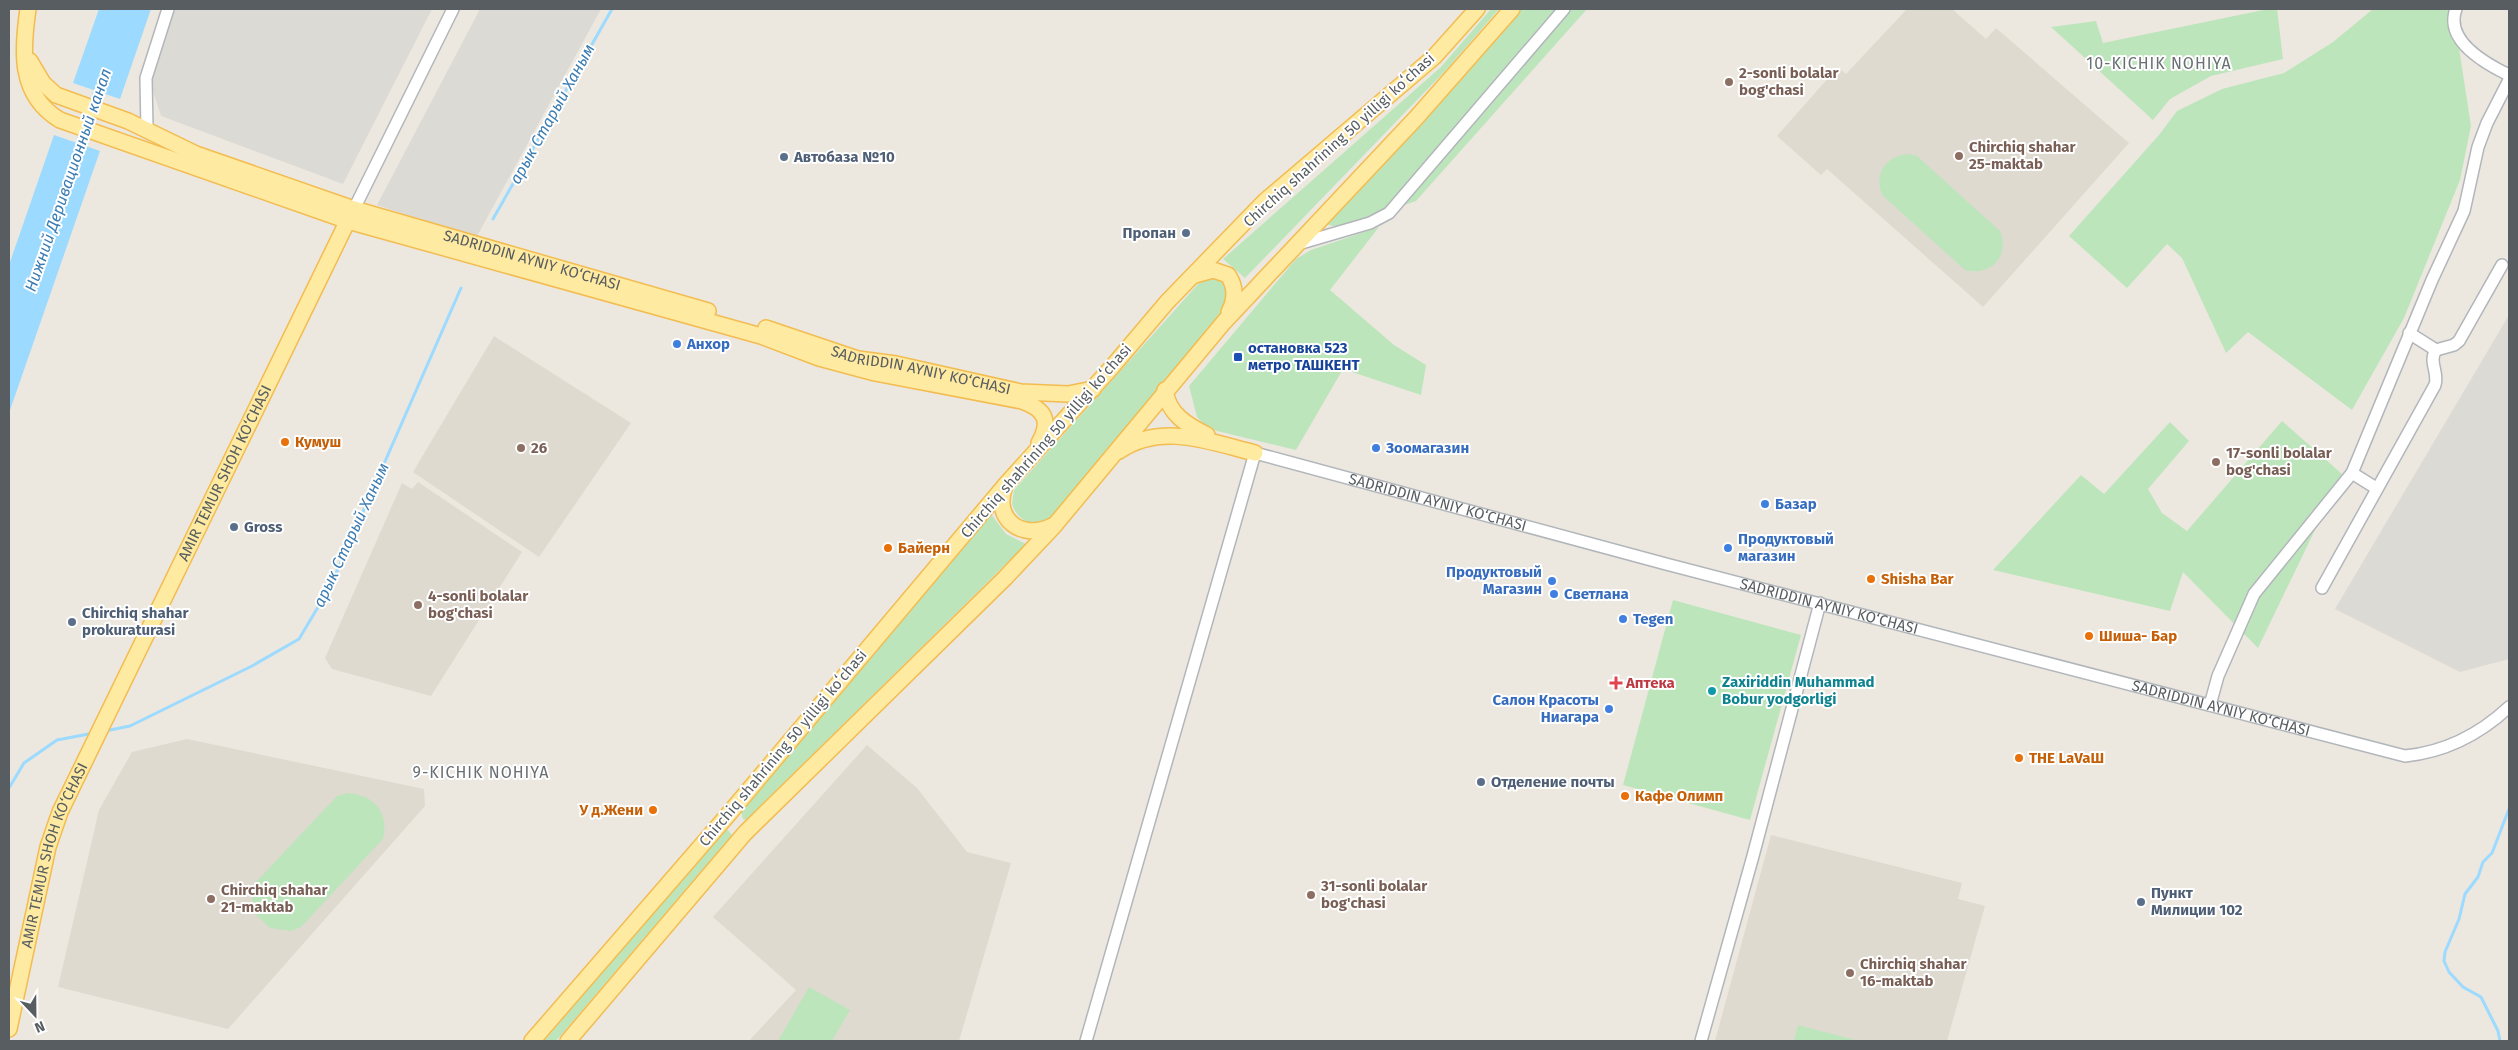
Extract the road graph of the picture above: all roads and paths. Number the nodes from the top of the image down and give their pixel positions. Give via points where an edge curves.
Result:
1 (28, 9) edge
2 (168, 9) edge
3 (453, 9) edge
4 (1477, 9) edge
5 (1512, 9) edge
6 (1564, 9) edge
7 (2456, 9) edge
8 (25, 30) junction
9 (2509, 75) edge
10 (2509, 80) edge
11 (147, 130) junction
12 (351, 215) junction
13 (1294, 245) junction
14 (2502, 265) dead end
15 (1183, 285) junction
16 (1224, 322) junction
17 (2409, 333) junction
18 (2436, 350) junction
19 (1093, 389) junction
20 (1165, 390) junction
21 (1255, 453) junction
22 (1031, 457) junction
23 (1110, 458) junction
24 (2352, 473) junction
25 (1007, 482) junction
26 (2376, 488) junction
27 (1054, 526) junction
28 (2322, 588) dead end
29 (1820, 604) junction
30 (2210, 705) junction
31 (2509, 707) edge
32 (726, 816) junction
33 (745, 833) junction
34 (9, 1029) edge
35 (532, 1041) edge
36 (568, 1041) edge
37 (1086, 1041) edge
38 (1701, 1041) edge

1 - 8 main road, SADRIDDIN AYNIY KO‘CHASI
2 - 11 street via 146,78
3 - 12 street, AMIR TEMUR SHOH KO‘CHASI
4 - 15 main road, Chirchiq shahrining 50 yilligi koʻchasi via 1434,57 1265,201
5 - 13 main road, Chirchiq shahrining 50 yilligi koʻchasi via 1416,118
6 - 13 street via 1389,212 1370,223
7 - 9 street via 2455,23 2465,45 2478,57
8 - 11 main road, SADRIDDIN AYNIY KO‘CHASI via 28,55 51,92
8 - 12 main road, SADRIDDIN AYNIY KO‘CHASI via 23,58 30,82 47,110 60,120
10 - 17 street via 2486,123 2478,146 2464,211
11 - 12 main road, SADRIDDIN AYNIY KO‘CHASI via 196,154
12 - 19 main road, SADRIDDIN AYNIY KO‘CHASI via 764,327 858,359 896,364 1021,392 1068,394
12 - 22 main road, SADRIDDIN AYNIY KO‘CHASI via 761,336 819,358 866,371 1022,401 1041,411 1045,421 1043,436
12 - 34 main road, AMIR TEMUR SHOH KO‘CHASI via 64,802 48,847
13 - 16 main road, Chirchiq shahrining 50 yilligi koʻchasi
14 - 18 street via 2459,341
15 - 16 main road via 1208,270 1228,275 1234,285 1235,296
15 - 19 main road, Chirchiq shahrining 50 yilligi koʻchasi
16 - 20 main road, Chirchiq shahrining 50 yilligi koʻchasi
17 - 18 street
17 - 24 street
18 - 26 street via 2432,362 2437,378 2435,385
19 - 22 main road, Chirchiq shahrining 50 yilligi koʻchasi
20 - 21 main road via 1173,410 1191,427
20 - 23 main road, Chirchiq shahrining 50 yilligi koʻchasi
21 - 23 main road via 1166,434 1132,443
21 - 29 street, SADRIDDIN AYNIY KO‘CHASI
21 - 37 street
22 - 25 main road, Chirchiq shahrining 50 yilligi koʻchasi
23 - 27 main road, Chirchiq shahrining 50 yilligi koʻchasi
24 - 26 street
24 - 30 street via 2254,594 2218,676
25 - 27 main road via 1002,506 1013,525 1033,532
25 - 32 main road, Chirchiq shahrining 50 yilligi koʻchasi
26 - 28 street
27 - 33 main road, Chirchiq shahrining 50 yilligi koʻchasi
29 - 30 street, SADRIDDIN AYNIY KO‘CHASI
29 - 38 street
30 - 31 street, SADRIDDIN AYNIY KO‘CHASI via 2406,756 2456,744 2487,726
32 - 33 main road
32 - 35 main road, Chirchiq shahrining 50 yilligi koʻchasi
33 - 36 main road, Chirchiq shahrining 50 yilligi koʻchasi

